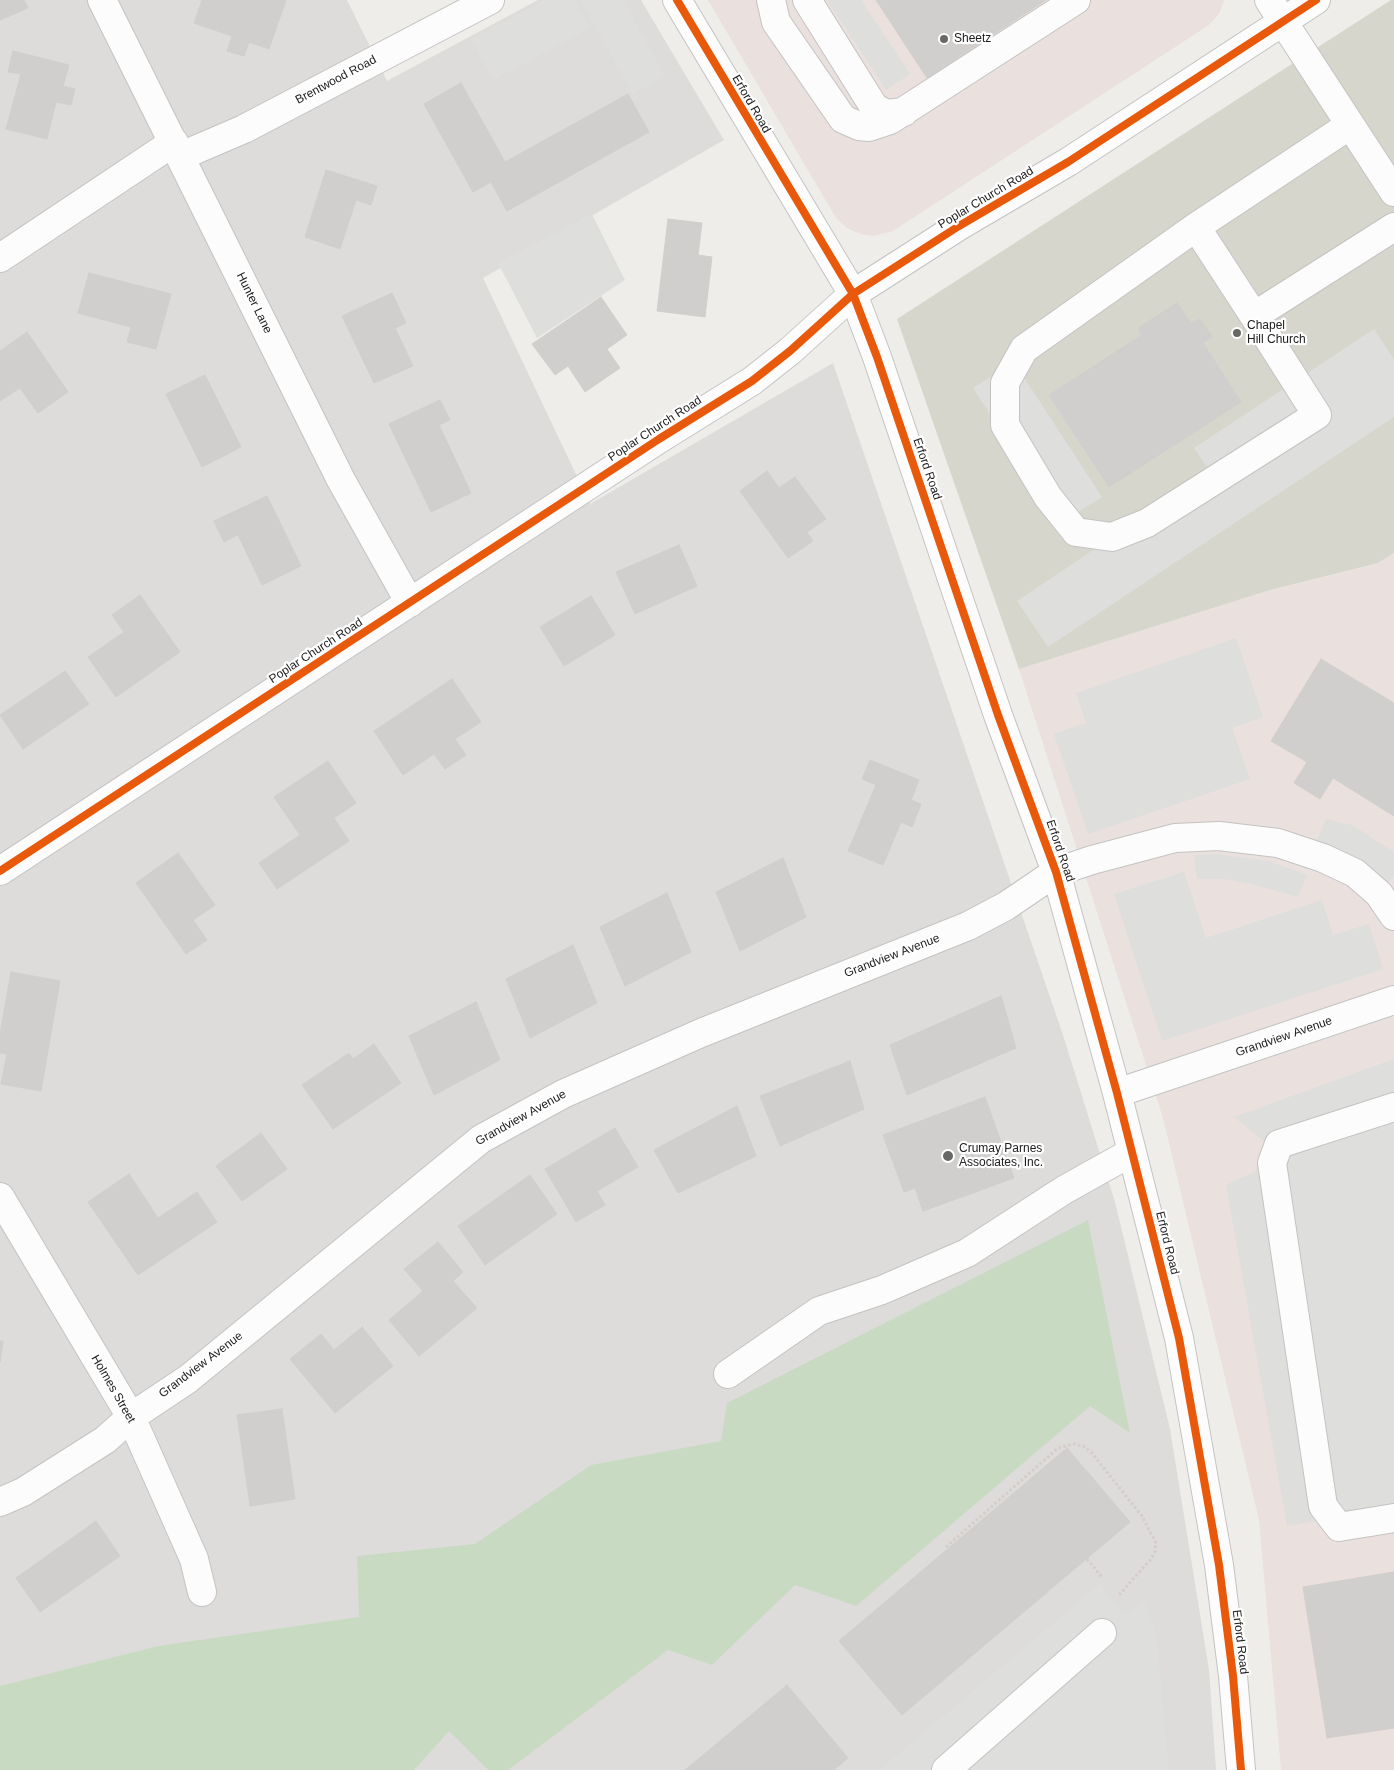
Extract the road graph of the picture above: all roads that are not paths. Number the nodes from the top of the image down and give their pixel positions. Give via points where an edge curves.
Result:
1 (102, 0) edge
2 (490, 0) edge
3 (677, 0) edge
4 (771, 0) edge
5 (807, 0) edge
6 (1076, 0) edge
7 (1316, 0) edge
8 (1276, 11) edge
9 (904, 112) junction
10 (1350, 125) junction
11 (178, 149) junction
12 (1394, 192) edge
13 (1196, 227) junction
14 (1394, 227) edge
15 (0, 258) edge
16 (853, 294) junction
17 (1254, 316) junction
18 (410, 604) junction
19 (0, 871) edge
20 (1056, 872) junction
21 (1394, 916) edge
22 (1394, 1000) edge
23 (1117, 1093) junction
24 (1394, 1107) edge
25 (1132, 1152) junction
26 (0, 1197) edge
27 (728, 1374) dead end
28 (130, 1416) junction
29 (0, 1502) edge
30 (1394, 1518) edge
31 (202, 1592) dead end
32 (1102, 1632) dead end
33 (946, 1770) edge
34 (1241, 1770) edge

1 - 11 street, Hunter Lane
2 - 11 street, Brentwood Road via 244,129
3 - 16 street, Erford Road
4 - 9 street via 776,22 843,119 869,127
5 - 9 street via 874,108 886,114
6 - 9 street
7 - 8 street, Poplar Church Road
8 - 10 street
8 - 16 street, Poplar Church Road via 1068,162
10 - 12 street
10 - 13 street
11 - 15 street, Brentwood Road
11 - 18 street, Hunter Lane via 341,480
13 - 17 street
13 - 17 street via 1024,349 1005,383 1005,425 1048,497 1076,532 1112,537 1147,523 1318,415
14 - 17 street
16 - 18 street, Poplar Church Road via 790,352 752,381
16 - 20 street, Erford Road via 998,715
18 - 19 street, Poplar Church Road
20 - 21 street, Grandview Avenue via 1175,838 1229,837 1278,843 1355,873 1379,894
20 - 23 street, Erford Road
20 - 28 street, Grandview Avenue via 1006,906 968,926 692,1037 563,1094 481,1138 188,1379
22 - 23 street, Grandview Avenue
23 - 25 street, Erford Road
24 - 30 street via 1279,1144 1272,1163 1323,1506 1339,1527
25 - 27 street via 1064,1190 967,1253 882,1290 819,1311
25 - 34 street, Erford Road via 1179,1338 1219,1565
26 - 28 street, Holmes Street
28 - 29 street, Grandview Avenue via 105,1440 23,1492
28 - 31 street, Holmes Street via 194,1559
32 - 33 street

